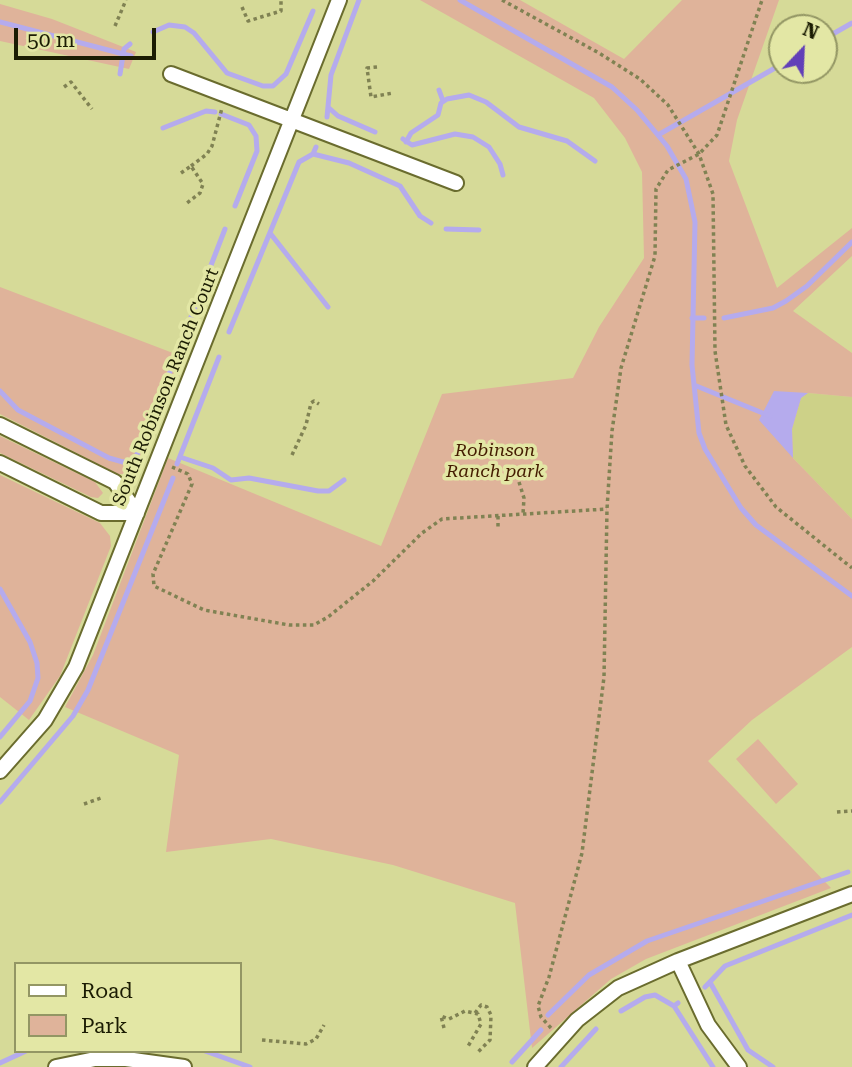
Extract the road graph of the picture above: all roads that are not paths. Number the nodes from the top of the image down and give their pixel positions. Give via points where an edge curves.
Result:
1 (339, 0) edge
2 (171, 74) dead end
3 (291, 122) junction
4 (456, 183) dead end
5 (0, 425) edge
6 (0, 463) edge
7 (137, 513) junction
8 (0, 771) edge
9 (852, 894) edge
10 (678, 961) junction
11 (55, 1067) edge
12 (184, 1067) edge
13 (535, 1067) edge
14 (739, 1067) edge

1 - 3 street, South Robinson Ranch Court
2 - 3 street
3 - 4 street
3 - 7 street, South Robinson Ranch Court
5 - 7 street via 115,482
6 - 7 street via 101,513
7 - 8 street, South Robinson Ranch Court via 69,681 45,720
9 - 10 street
10 - 13 street via 603,997
10 - 14 street via 708,1025
11 - 12 street via 126,1059

